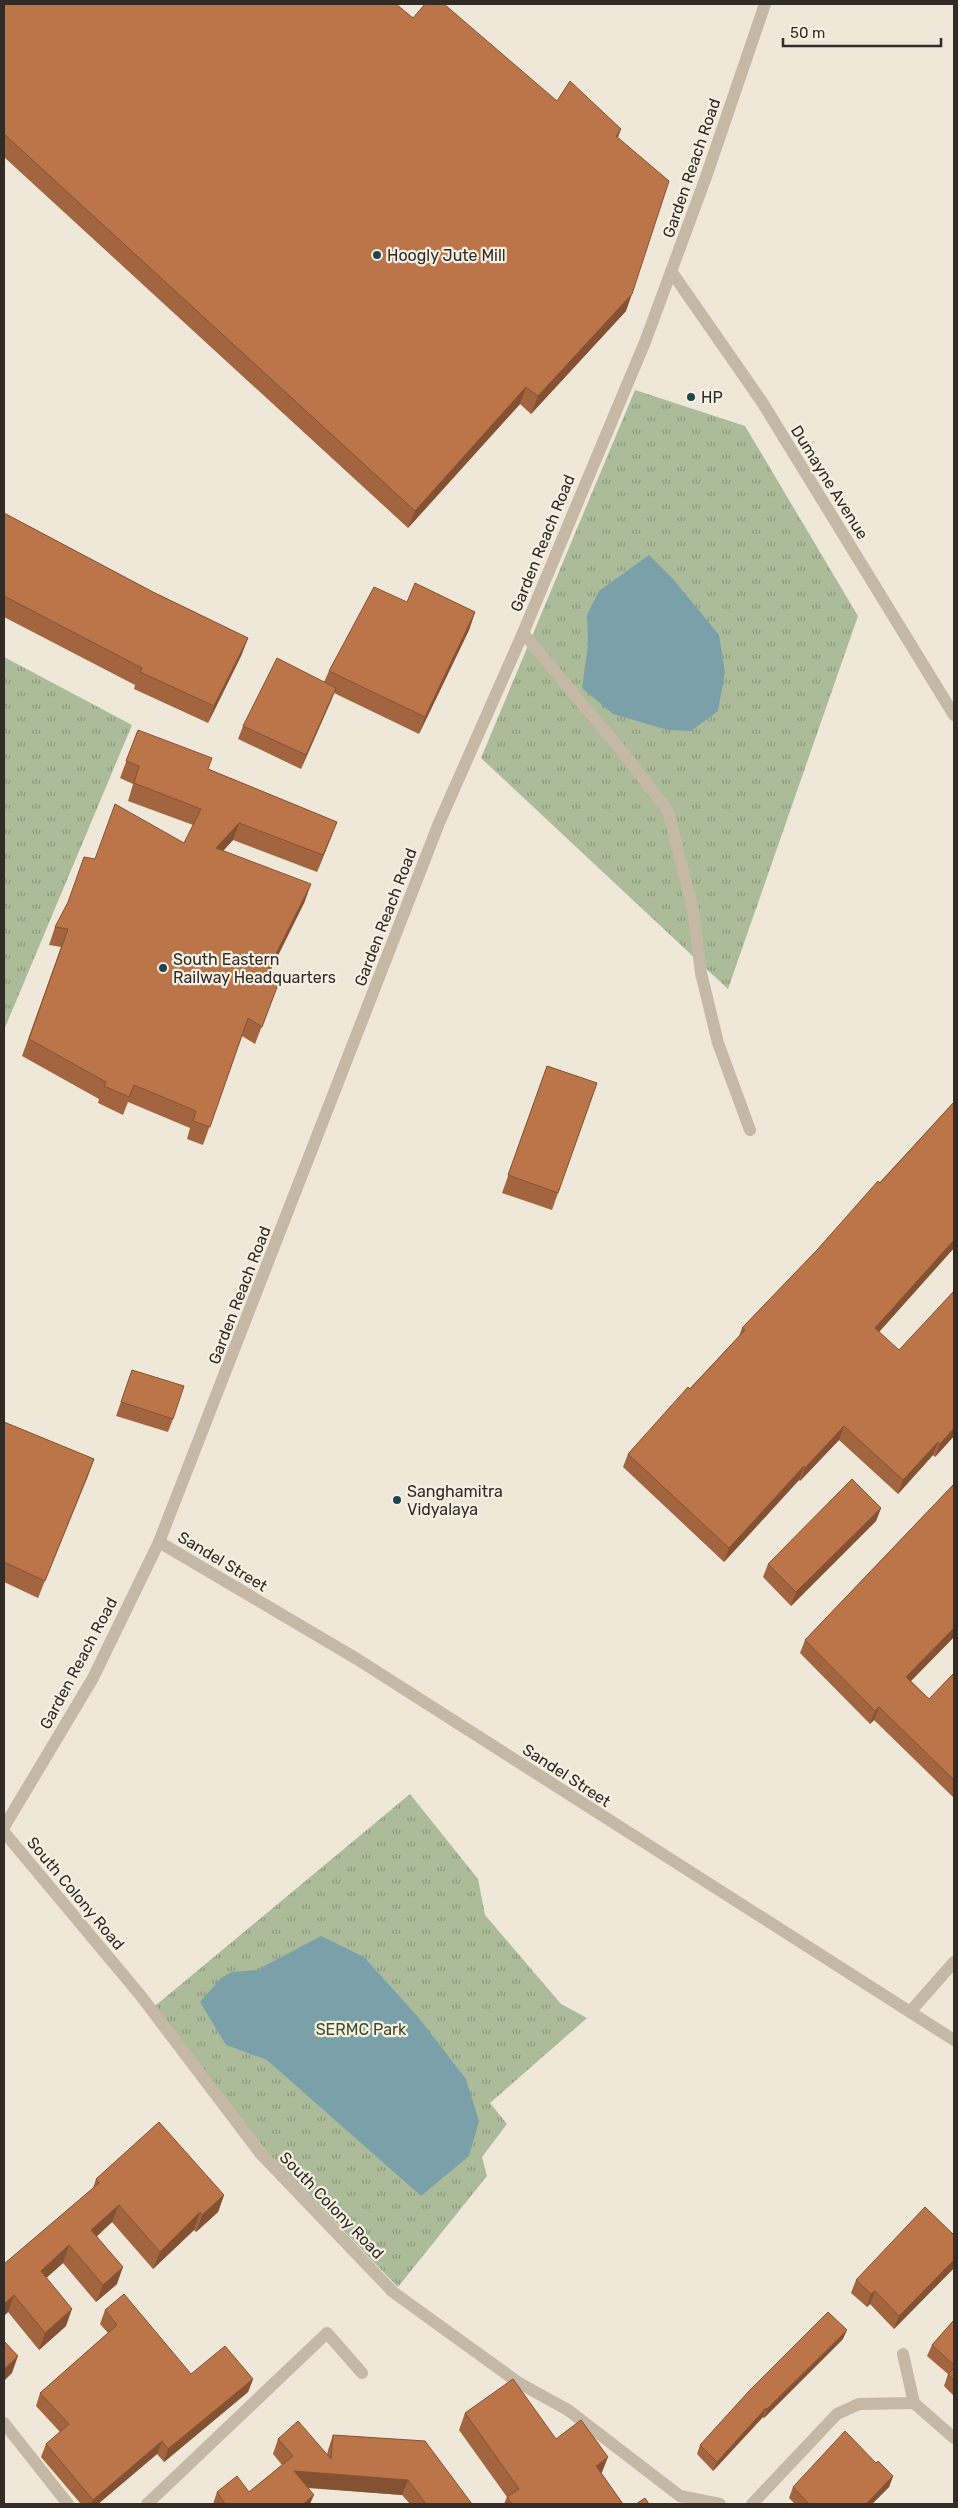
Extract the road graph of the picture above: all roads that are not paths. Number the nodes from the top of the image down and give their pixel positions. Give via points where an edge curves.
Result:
1 (765, 4) edge
2 (671, 271) junction
3 (523, 633) junction
4 (954, 715) edge
5 (750, 1130) dead end
6 (159, 1542) junction
7 (4, 1826) edge
8 (4, 1832) edge
9 (954, 1962) edge
10 (910, 2012) junction
11 (954, 2040) edge
12 (902, 2354) dead end
13 (362, 2373) dead end
14 (914, 2403) junction
15 (4, 2423) edge
16 (954, 2438) edge
17 (68, 2504) edge
18 (146, 2504) edge
19 (720, 2504) edge
20 (752, 2504) edge

1 - 2 street, Garden Reach Road
2 - 3 street, Garden Reach Road
2 - 4 street, Dumayne Avenue via 762,402
3 - 5 street via 625,754 668,811 693,910 701,972 718,1043
3 - 6 street, Garden Reach Road via 439,823
6 - 7 street, Garden Reach Road via 93,1678
6 - 10 street, Sandel Street via 357,1660
8 - 19 street, South Colony Road via 141,1996 260,2153 393,2292 519,2382 568,2410 680,2496
9 - 10 street
10 - 11 street, Sandel Street
12 - 14 street
13 - 18 street via 327,2333
14 - 16 street
14 - 20 street via 859,2404 837,2414
15 - 17 street

